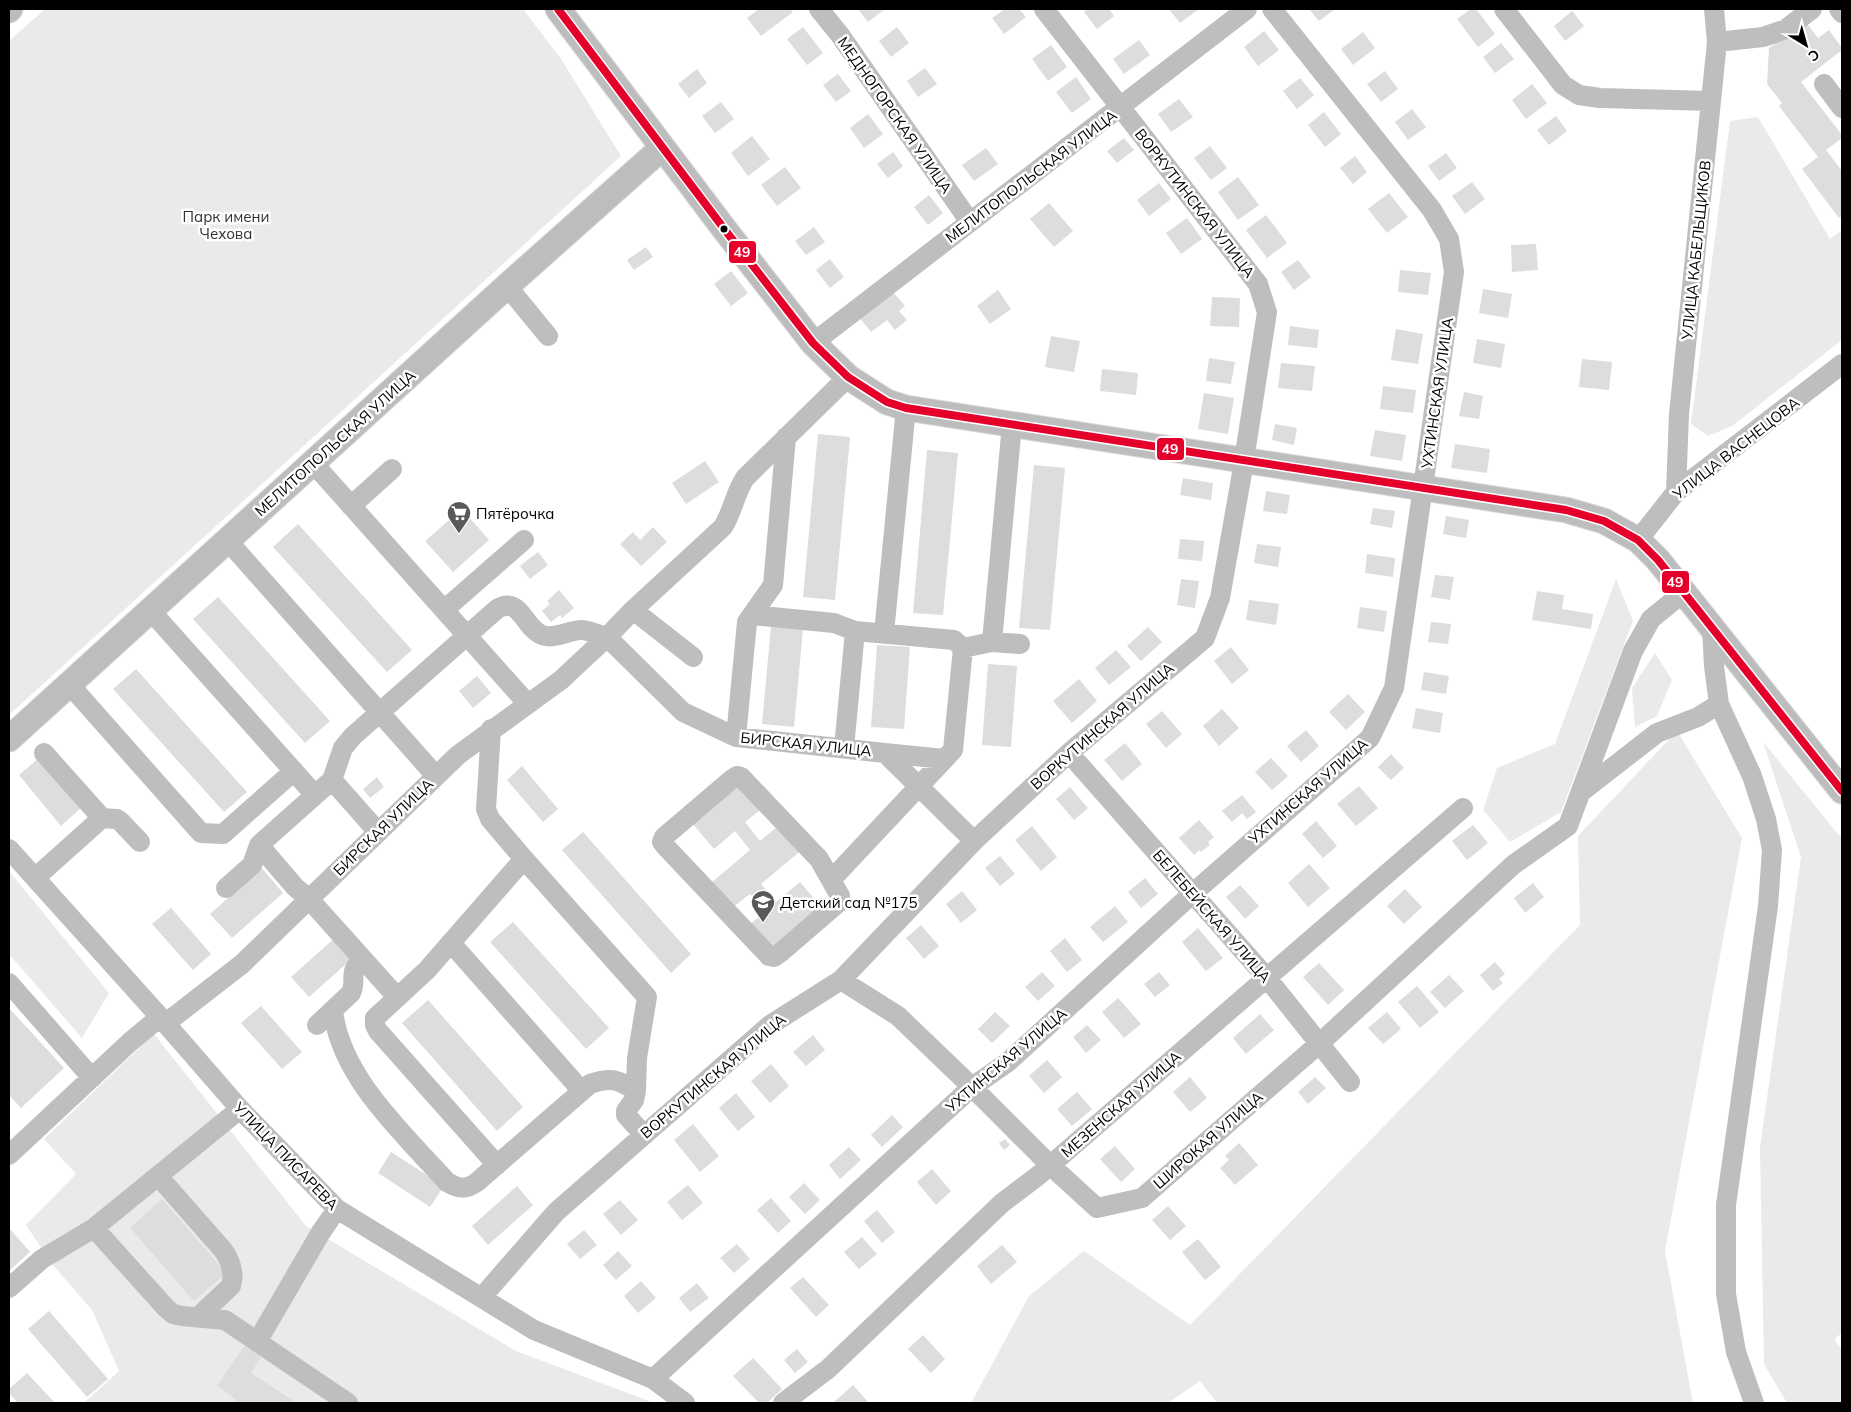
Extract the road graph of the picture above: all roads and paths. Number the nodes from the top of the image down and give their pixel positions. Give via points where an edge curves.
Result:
1 (558, 9) edge
2 (819, 9) edge
3 (1044, 9) edge
4 (1247, 9) edge
5 (1272, 9) edge
6 (1504, 9) edge
7 (1714, 9) edge
8 (1812, 9) edge
9 (1839, 9) edge
10 (1842, 13) edge
11 (1717, 42) junction
12 (1824, 84) dead end
13 (1711, 101) junction
14 (1121, 107) junction
15 (1842, 108) edge
16 (662, 148) junction
17 (970, 222) junction
18 (507, 286) junction
19 (548, 336) dead end
20 (813, 343) junction
21 (1842, 364) edge
22 (848, 377) junction
23 (906, 408) junction
24 (1012, 424) junction
25 (786, 437) junction
26 (1244, 460) junction
27 (313, 463) junction
28 (392, 469) dead end
29 (1424, 487) junction
30 (1676, 492) junction
31 (351, 506) junction
32 (227, 540) junction
33 (524, 540) dead end
34 (1638, 540) junction
35 (1684, 592) junction
36 (150, 610) junction
37 (444, 610) junction
38 (633, 610) junction
39 (752, 615) junction
40 (1712, 626) junction
41 (855, 631) junction
42 (884, 633) junction
43 (466, 636) junction
44 (607, 638) junction
45 (992, 642) junction
46 (1020, 644) dead end
47 (963, 648) junction
48 (693, 658) dead end
49 (69, 684) junction
50 (527, 704) junction
51 (1719, 704) junction
52 (380, 712) junction
53 (491, 729) junction
54 (736, 737) junction
55 (9, 739) edge
56 (844, 748) junction
57 (44, 753) dead end
58 (885, 753) junction
59 (1069, 753) junction
60 (944, 759) junction
61 (294, 771) junction
62 (436, 776) junction
63 (332, 780) junction
64 (918, 785) junction
65 (1842, 791) edge
66 (1581, 792) junction
67 (315, 795) junction
68 (1463, 808) dead end
69 (102, 818) junction
70 (378, 832) junction
71 (974, 840) junction
72 (140, 842) dead end
73 (258, 845) junction
74 (9, 849) edge
75 (524, 859) junction
76 (35, 878) junction
77 (831, 880) junction
78 (226, 888) dead end
79 (1192, 894) junction
80 (309, 899) junction
81 (451, 943) junction
82 (363, 959) junction
83 (1267, 978) junction
84 (841, 980) junction
85 (9, 983) edge
86 (397, 997) junction
87 (333, 1010) junction
88 (163, 1020) junction
89 (317, 1025) dead end
90 (1320, 1043) junction
91 (92, 1078) junction
92 (1350, 1082) dead end
93 (972, 1087) junction
94 (581, 1090) junction
95 (636, 1091) junction
96 (240, 1108) junction
97 (644, 1135) junction
98 (11, 1148) edge
99 (497, 1165) junction
100 (1050, 1165) junction
101 (158, 1176) junction
102 (337, 1209) junction
103 (94, 1228) junction
104 (9, 1288) edge
105 (482, 1297) junction
106 (197, 1318) junction
107 (257, 1342) junction
108 (653, 1379) junction
109 (348, 1403) edge
110 (685, 1403) edge
111 (782, 1403) edge
112 (1754, 1403) edge

1 - 16 main road
2 - 17 street, МЕДНОГОРСКАЯ УЛИЦА
3 - 14 street, ВОРКУТИНСКАЯ УЛИЦА
4 - 14 street, МЕЛИТОПОЛЬСКАЯ УЛИЦА
5 - 29 street, УХТИНСКАЯ УЛИЦА via 1432,210 1449,239 1454,272
6 - 13 street via 1563,85 1579,95
7 - 11 street, УЛИЦА КАБЕЛЬЩИКОВ
8 - 11 street via 1786,29 1763,36
9 - 10 street
11 - 13 street, УЛИЦА КАБЕЛЬЩИКОВ
12 - 15 street
13 - 30 street, УЛИЦА КАБЕЛЬЩИКОВ via 1679,414
14 - 17 street, МЕЛИТОПОЛЬСКАЯ УЛИЦА
14 - 26 street, ВОРКУТИНСКАЯ УЛИЦА via 1258,284 1267,312
16 - 18 main road, МЕЛИТОПОЛЬСКАЯ УЛИЦА
16 - 20 main road
17 - 20 street, МЕЛИТОПОЛЬСКАЯ УЛИЦА
18 - 19 street
18 - 27 main road, МЕЛИТОПОЛЬСКАЯ УЛИЦА
20 - 22 main road
21 - 30 street, УЛИЦА ВАСНЕЦОВА
22 - 23 main road via 887,402
22 - 25 street, БИРСКАЯ УЛИЦА
23 - 24 main road
23 - 42 street
24 - 26 main road
24 - 45 street
25 - 38 street, БИРСКАЯ УЛИЦА via 745,478 723,527
25 - 39 street via 773,585
26 - 29 main road
26 - 59 street, ВОРКУТИНСКАЯ УЛИЦА via 1220,598 1204,638
27 - 31 street
27 - 32 main road, МЕЛИТОПОЛЬСКАЯ УЛИЦА
28 - 31 street
29 - 34 main road via 1566,510 1604,521
29 - 79 street, УХТИНСКАЯ УЛИЦА via 1394,688 1370,738
30 - 34 street, УЛИЦА ВАСНЕЦОВА
31 - 37 street
32 - 36 main road, МЕЛИТОПОЛЬСКАЯ УЛИЦА
32 - 52 street
33 - 37 street
34 - 35 main road
35 - 40 main road
35 - 66 street via 1651,619 1642,633
36 - 49 main road, МЕЛИТОПОЛЬСКАЯ УЛИЦА
36 - 61 street
37 - 43 street
38 - 44 street, БИРСКАЯ УЛИЦА
38 - 48 street
39 - 41 street via 834,622
39 - 54 street via 746,622
40 - 51 street
40 - 65 main road
41 - 42 street
41 - 56 street
42 - 47 street via 954,640
43 - 44 street via 504,604 511,605 540,635 546,637 582,630
43 - 50 street
43 - 52 street
44 - 50 street, БИРСКАЯ УЛИЦА
44 - 54 street, БИРСКАЯ УЛИЦА via 683,712
45 - 46 street
45 - 47 street
47 - 60 street via 953,750
49 - 55 main road, МЕЛИТОПОЛЬСКАЯ УЛИЦА
49 - 61 street via 201,833 223,834
50 - 53 street, БИРСКАЯ УЛИЦА
51 - 66 street via 1698,718 1657,734
51 - 112 street via 1752,776 1772,850 1768,906 1726,1205 1726,1294 1736,1352
52 - 62 street
52 - 63 street via 347,742
53 - 62 street, БИРСКАЯ УЛИЦА
53 - 75 street via 486,809 490,819
54 - 56 street, БИРСКАЯ УЛИЦА
56 - 58 street, БИРСКАЯ УЛИЦА
57 - 69 street
58 - 60 street
58 - 64 street, БИРСКАЯ УЛИЦА
59 - 71 street, ВОРКУТИНСКАЯ УЛИЦА
59 - 79 street, БЕЛЕБЕЙСКАЯ УЛИЦА
60 - 64 street
61 - 67 street
62 - 70 street, БИРСКАЯ УЛИЦА
63 - 67 street
63 - 70 street
64 - 71 street, БИРСКАЯ УЛИЦА
64 - 77 street
66 - 90 street, ШИРОКАЯ УЛИЦА via 1568,826 1513,864
67 - 73 street
68 - 83 street, МЕЗЕНСКАЯ УЛИЦА
69 - 72 street via 117,819
69 - 76 street
70 - 80 street, БИРСКАЯ УЛИЦА
71 - 84 street, ВОРКУТИНСКАЯ УЛИЦА
73 - 78 street via 252,865
73 - 80 street
74 - 76 street, УЛИЦА ПИСАРЕВА
75 - 81 street
75 - 95 street via 647,997 637,1058
76 - 88 street, УЛИЦА ПИСАРЕВА
77 - 77 street via 818,859 737,776 662,842 769,956 780,953 838,903 840,896
79 - 83 street, БЕЛЕБЕЙСКАЯ УЛИЦА
79 - 93 street, УХТИНСКАЯ УЛИЦА via 1008,1062
80 - 82 street
80 - 88 street, БИРСКАЯ УЛИЦА via 242,964
81 - 86 street
81 - 94 street
82 - 86 street
82 - 87 street via 353,972 353,990
83 - 90 street, БЕЛЕБЕЙСКАЯ УЛИЦА
83 - 100 street, МЕЗЕНСКАЯ УЛИЦА
84 - 93 street, ШИРОКАЯ УЛИЦА via 898,1016
84 - 97 street, ВОРКУТИНСКАЯ УЛИЦА via 770,1025
85 - 91 street
86 - 99 street via 375,1018 375,1025
87 - 89 street
87 - 99 street via 334,1027 350,1066 381,1108 447,1182 457,1188 468,1188
88 - 91 street, БИРСКАЯ УЛИЦА via 130,1042
88 - 96 street, УЛИЦА ПИСАРЕВА
90 - 92 street, БЕЛЕБЕЙСКАЯ УЛИЦА
90 - 100 street, ШИРОКАЯ УЛИЦА via 1142,1198 1097,1208
91 - 98 street, БИРСКАЯ УЛИЦА
93 - 100 street, ШИРОКАЯ УЛИЦА
93 - 108 street, УХТИНСКАЯ УЛИЦА
94 - 95 street via 590,1084 612,1079
94 - 99 street
95 - 97 street via 626,1115
96 - 101 street
96 - 102 street, УЛИЦА ПИСАРЕВА
97 - 105 street, ВОРКУТИНСКАЯ УЛИЦА via 556,1212
100 - 111 street, МЕЗЕНСКАЯ УЛИЦА via 1002,1203 828,1369
101 - 103 street
101 - 106 street via 223,1250 231,1266 231,1286
102 - 105 street, УЛИЦА ПИСАРЕВА
102 - 107 street
103 - 104 street via 42,1259
103 - 106 street via 166,1308 173,1314
105 - 108 street, УЛИЦА ПИСАРЕВА via 534,1330
106 - 107 street via 225,1320
107 - 109 street
108 - 110 street, УЛИЦА ПИСАРЕВА

